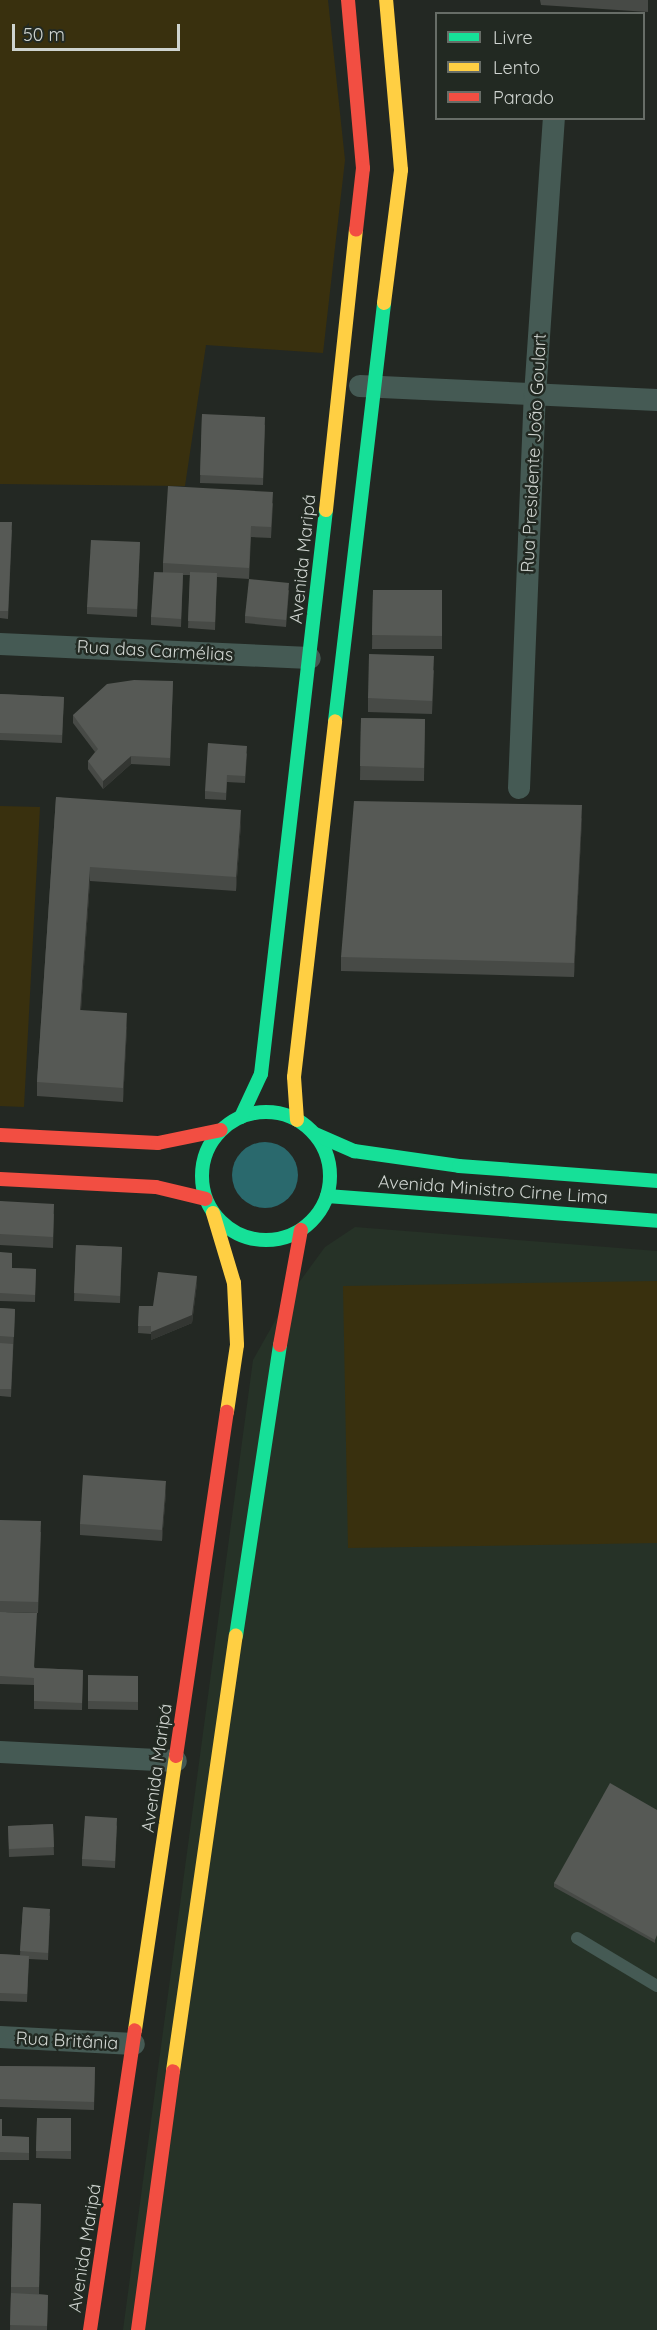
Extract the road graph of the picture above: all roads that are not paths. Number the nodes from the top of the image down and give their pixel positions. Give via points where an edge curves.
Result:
1 (348, 0) edge
2 (386, 0) edge
3 (554, 120) edge
4 (341, 385) junction
5 (373, 387) junction
6 (535, 395) junction
7 (657, 400) edge
8 (0, 644) edge
9 (310, 658) junction
10 (297, 765) junction
11 (331, 770) junction
12 (519, 788) dead end
13 (292, 818) junction
14 (325, 822) junction
15 (241, 1117) junction
16 (297, 1120) junction
17 (221, 1130) junction
18 (315, 1134) junction
19 (0, 1135) edge
20 (0, 1179) edge
21 (657, 1180) edge
22 (327, 1196) junction
23 (206, 1199) junction
24 (213, 1212) junction
25 (657, 1221) edge
26 (301, 1230) junction
27 (0, 1752) edge
28 (176, 1761) junction
29 (577, 1938) dead end
30 (657, 1986) edge
31 (0, 2037) edge
32 (134, 2044) junction
33 (90, 2330) edge
34 (138, 2330) edge

1 - 4 main road, Avenida Maripá via 363,168
2 - 5 main road via 401,170
3 - 6 street, Rua Presidente João Goulart
4 - 5 street
4 - 9 main road, Avenida Maripá
5 - 6 street
5 - 11 main road
6 - 7 street
6 - 12 street, Rua Presidente João Goulart
8 - 9 street, Rua das Carmélias
9 - 10 main road, Avenida Maripá
10 - 11 main road via 306,780 320,781
10 - 13 main road, Avenida Maripá
11 - 14 main road
13 - 14 main road via 302,807 316,808
13 - 15 main road, Avenida Maripá via 261,1074
14 - 16 main road via 294,1077
15 - 16 main road via 279,1113
15 - 17 main road
16 - 18 main road
17 - 19 main road via 158,1143
17 - 23 main road via 204,1162 202,1181
18 - 21 main road via 354,1151 459,1166
18 - 22 main road via 326,1153 330,1174
20 - 23 main road via 156,1187
22 - 25 main road, Avenida Ministro Cirne Lima
22 - 26 main road via 317,1215
23 - 24 main road
24 - 26 main road via 244,1237 283,1238
24 - 28 main road, Avenida Maripá via 234,1283 237,1345
26 - 34 main road via 290,1280 191,1933
27 - 28 street
28 - 32 main road, Avenida Maripá
29 - 30 lane
31 - 32 street, Rua Britânia
32 - 33 main road, Avenida Maripá

